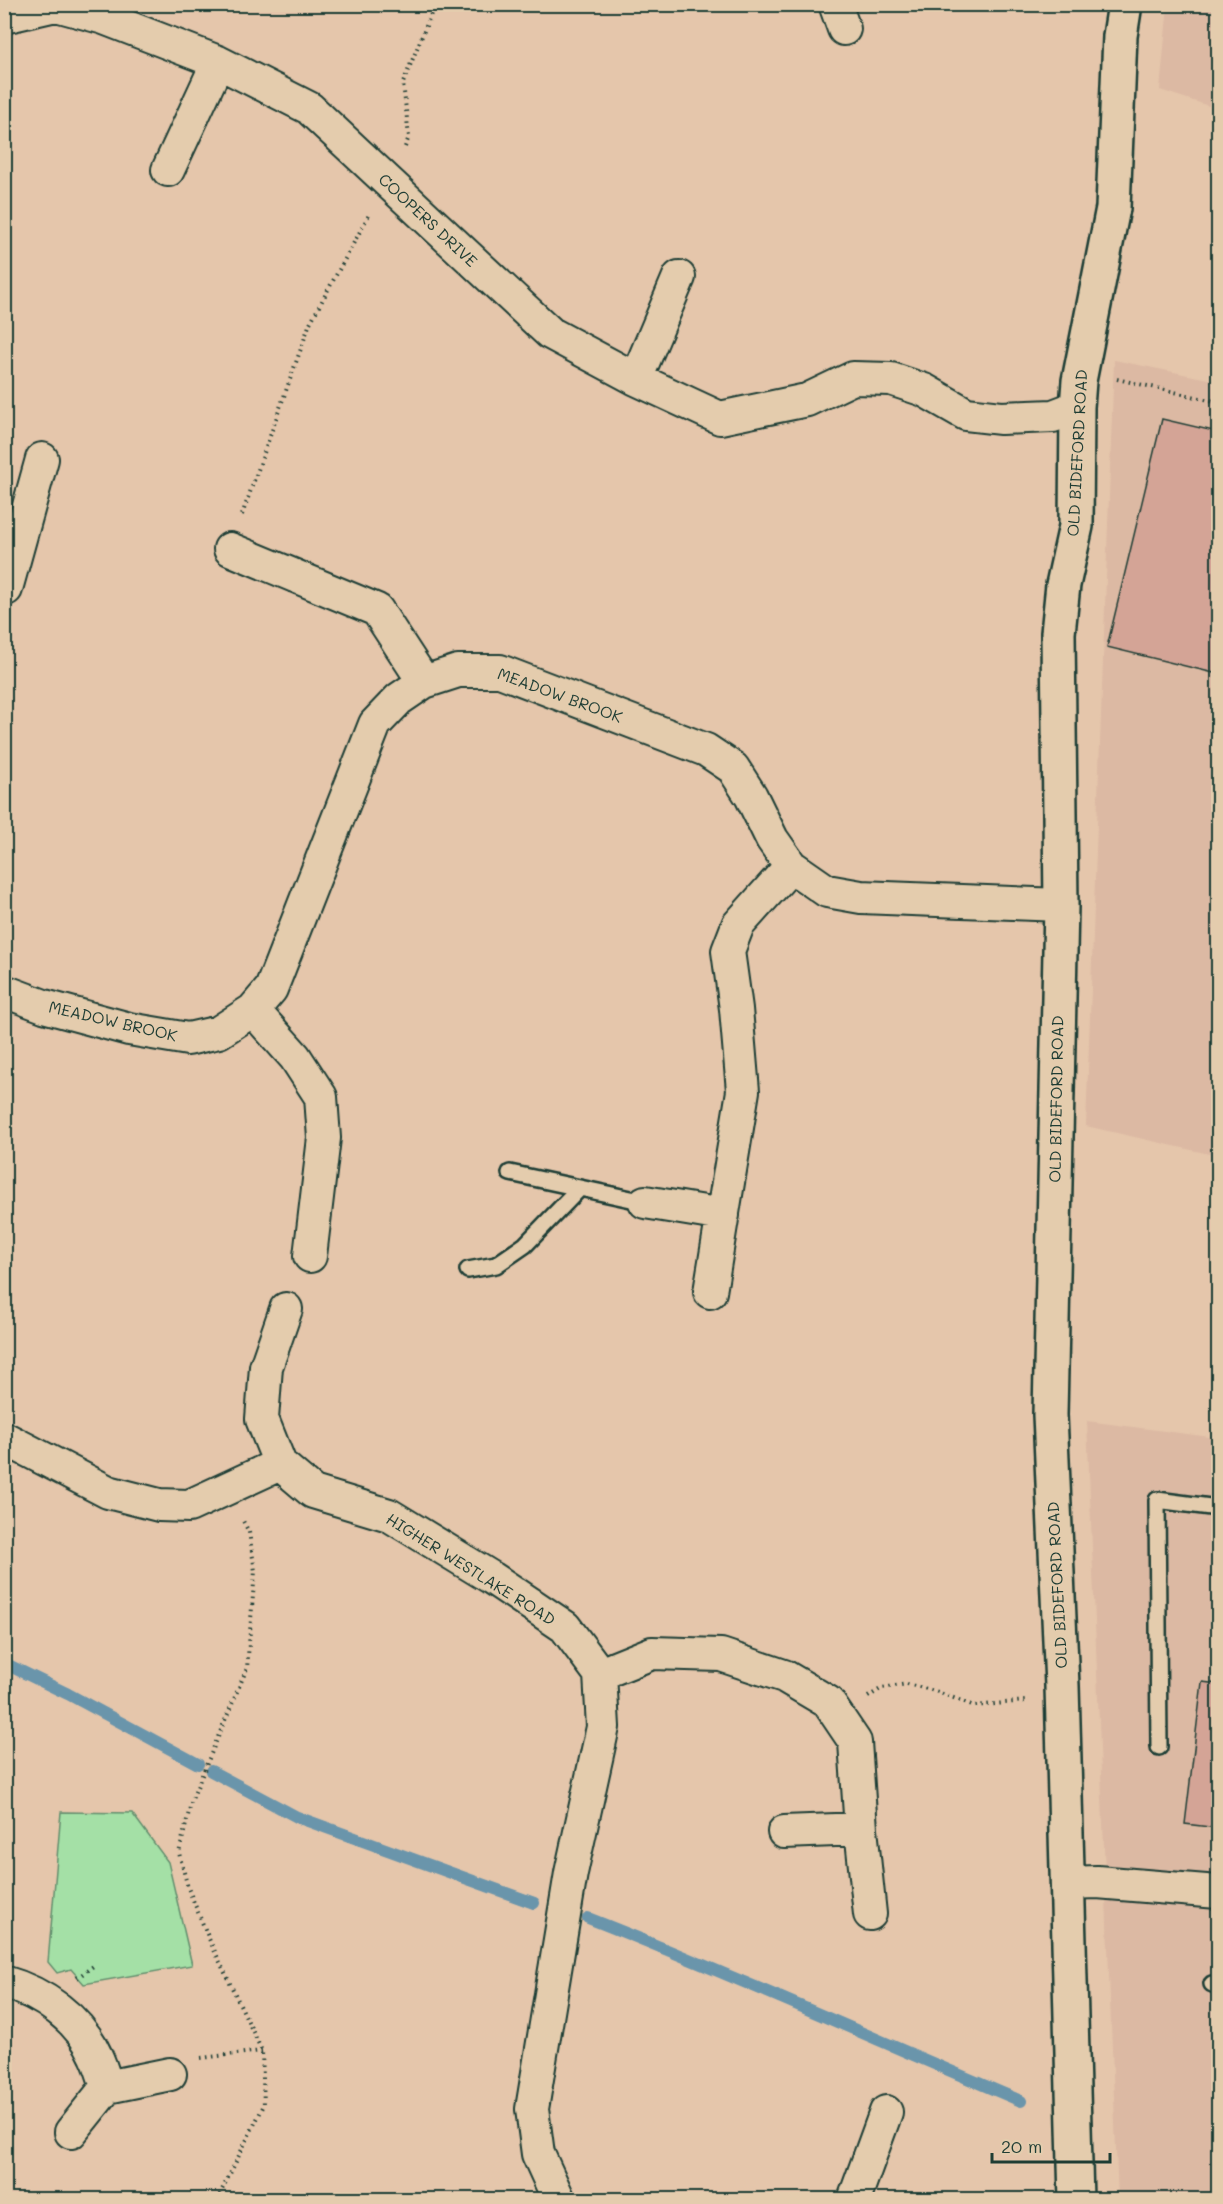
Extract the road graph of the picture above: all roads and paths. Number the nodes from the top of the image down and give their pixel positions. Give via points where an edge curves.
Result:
1 (435, 4) edge
2 (1125, 4) edge
3 (4, 17) edge
4 (218, 62) junction
5 (168, 170) dead end
6 (392, 187) junction
7 (679, 277) dead end
8 (636, 379) junction
9 (1078, 394) junction
10 (1218, 402) edge
11 (42, 459) dead end
12 (230, 549) joint
13 (5, 594) edge
14 (424, 682) junction
15 (791, 866) junction
16 (1061, 905) junction
17 (4, 991) edge
18 (253, 1010) junction
19 (510, 1173) dead end
20 (580, 1188) junction
21 (645, 1202) joint
22 (723, 1215) junction
23 (310, 1256) dead end
24 (468, 1270) dead end
25 (710, 1292) dead end
26 (286, 1309) dead end
27 (4, 1438) edge
28 (280, 1464) junction
29 (226, 1490) junction
30 (1218, 1508) edge
31 (600, 1674) junction
32 (1062, 1686) junction
33 (837, 1716) junction
34 (1159, 1748) dead end
35 (861, 1828) junction
36 (784, 1832) dead end
37 (1067, 1883) junction
38 (1218, 1892) edge
39 (870, 1914) dead end
40 (4, 1982) edge
41 (262, 2051) junction
42 (170, 2074) joint
43 (107, 2088) junction
44 (886, 2112) dead end
45 (71, 2132) dead end
46 (217, 2199) edge
47 (558, 2199) edge
48 (854, 2199) edge
49 (1076, 2199) edge

1 - 6 path via 404,83 409,137
2 - 9 street, OLD BIDEFORD ROAD via 1120,36 1113,208
3 - 4 street, COOPERS DRIVE via 56,5 104,18
4 - 5 street
4 - 6 street, COOPERS DRIVE via 309,108
6 - 8 street, COOPERS DRIVE via 550,333
6 - 12 path via 369,214 310,322
7 - 8 street
8 - 9 street, COOPERS DRIVE via 720,418 807,400 853,378 891,379 924,390 966,414 1001,418 1053,416
9 - 10 path via 1122,379
9 - 16 street, OLD BIDEFORD ROAD via 1076,526 1063,585 1058,633
11 - 13 street
12 - 14 street via 377,610
14 - 15 street, MEADOW BROOK via 458,671 500,670 706,750 733,768
14 - 18 street, MEADOW BROOK via 399,699 375,724 270,989
15 - 16 street, MEADOW BROOK via 826,891 861,897
15 - 22 street via 738,925 728,951 743,1090
16 - 32 street, OLD BIDEFORD ROAD via 1050,1415
17 - 18 street, MEADOW BROOK via 129,1029 188,1039 219,1032
18 - 23 street via 295,1057 321,1097 324,1138
19 - 20 lane
20 - 21 lane
20 - 24 lane via 525,1245 496,1265
21 - 22 street
22 - 25 street
26 - 28 street, HIGHER WESTLAKE ROAD via 266,1366 262,1419
27 - 29 street via 108,1492 159,1505 189,1506
28 - 29 street
28 - 31 street, HIGHER WESTLAKE ROAD via 313,1492 389,1515 492,1578 565,1627
29 - 41 path via 249,1532 255,1570 247,1668 192,1800 179,1853 188,1888 209,1939
30 - 34 lane via 1157,1500
31 - 33 street via 652,1653 721,1655 784,1676 828,1702
31 - 47 street via 603,1727 571,1873 532,2109 538,2154
32 - 33 path via 1025,1701 975,1706 907,1684 882,1688
32 - 37 street, OLD BIDEFORD ROAD
33 - 35 street via 855,1742
35 - 36 street
35 - 39 street
37 - 38 street
37 - 49 street, OLD BIDEFORD ROAD
40 - 43 street via 35,1994 78,2026 96,2055
41 - 42 path via 186,2060
41 - 46 path via 264,2105
42 - 43 street
43 - 45 street
44 - 48 street

